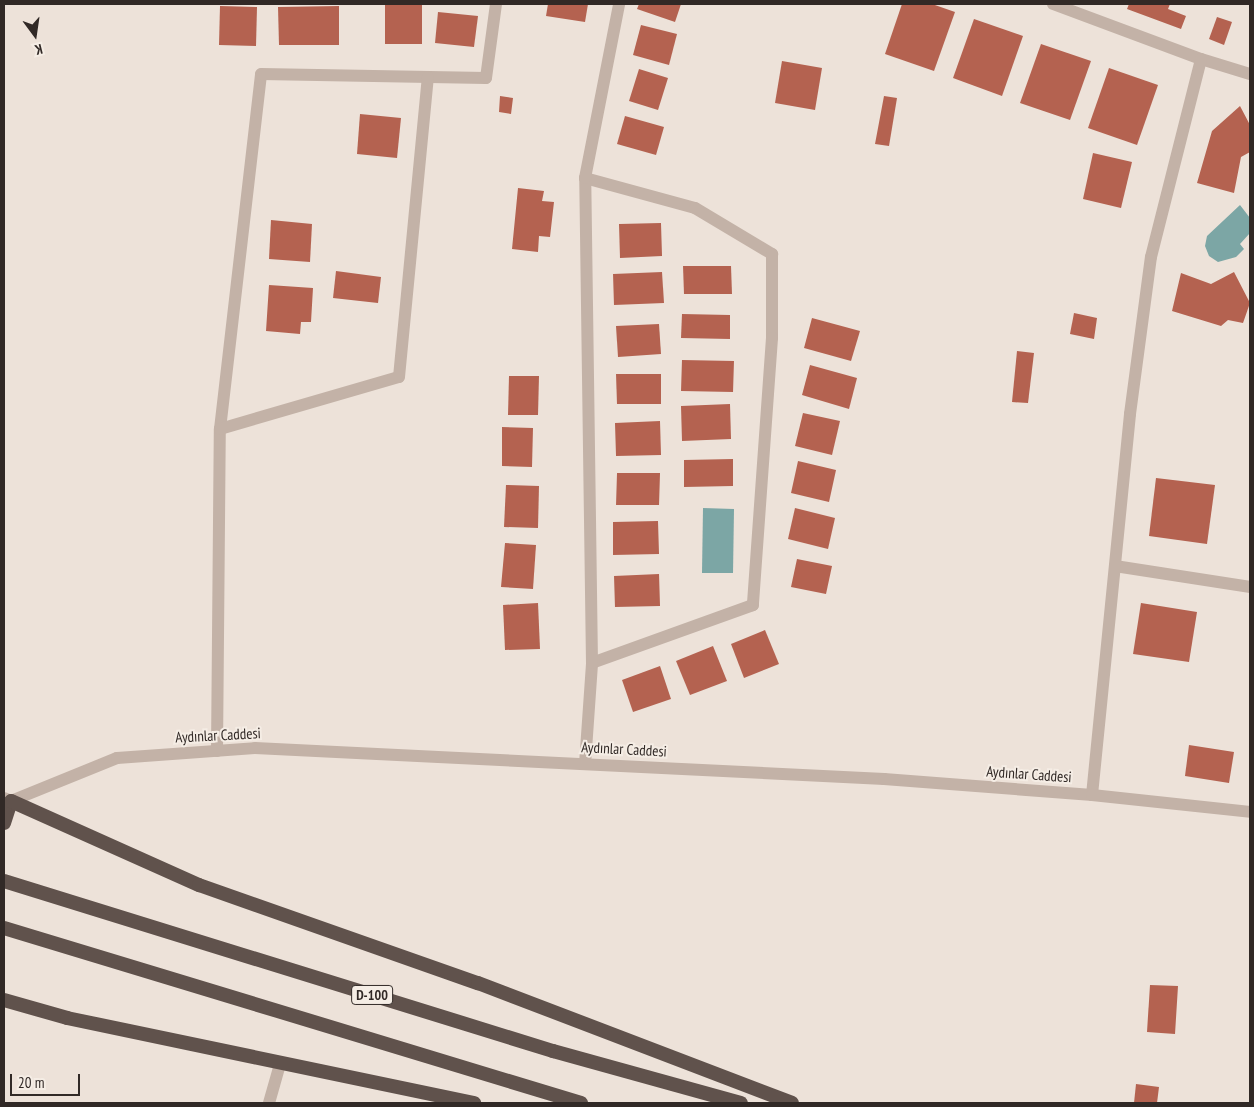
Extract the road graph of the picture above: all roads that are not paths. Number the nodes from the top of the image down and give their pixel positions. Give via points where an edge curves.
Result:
1 (496, 4) edge
2 (620, 4) edge
3 (1053, 4) edge
4 (1201, 59) junction
5 (1250, 74) edge
6 (428, 77) junction
7 (584, 178) junction
8 (220, 429) junction
9 (1115, 566) junction
10 (1250, 587) edge
11 (592, 663) junction
12 (217, 751) junction
13 (585, 764) junction
14 (1092, 795) junction
15 (7, 799) edge
16 (1250, 812) edge
17 (4, 823) edge
18 (4, 882) edge
19 (4, 928) edge
20 (4, 1000) edge
21 (280, 1064) junction
22 (269, 1103) edge
23 (474, 1103) edge
24 (581, 1103) edge
25 (741, 1103) edge
26 (792, 1103) edge

1 - 6 street via 486,78
2 - 7 street
3 - 4 street
4 - 5 street
4 - 9 street via 1152,257 1130,414
6 - 8 street via 399,377
6 - 8 street via 261,74
7 - 11 street
7 - 11 street via 695,208 772,254 772,338 753,605
8 - 12 street
9 - 10 street
9 - 14 street
11 - 13 street
12 - 13 street, Aydınlar Caddesi via 255,748
12 - 15 street, Aydınlar Caddesi via 117,758
13 - 14 street, Aydınlar Caddesi via 884,779
14 - 16 street, Aydınlar Caddesi
15 - 17 highway
15 - 26 highway via 199,885 478,983
18 - 25 highway, D-100 via 553,1051
19 - 24 highway
20 - 21 highway via 68,1018
21 - 22 street
21 - 23 highway

